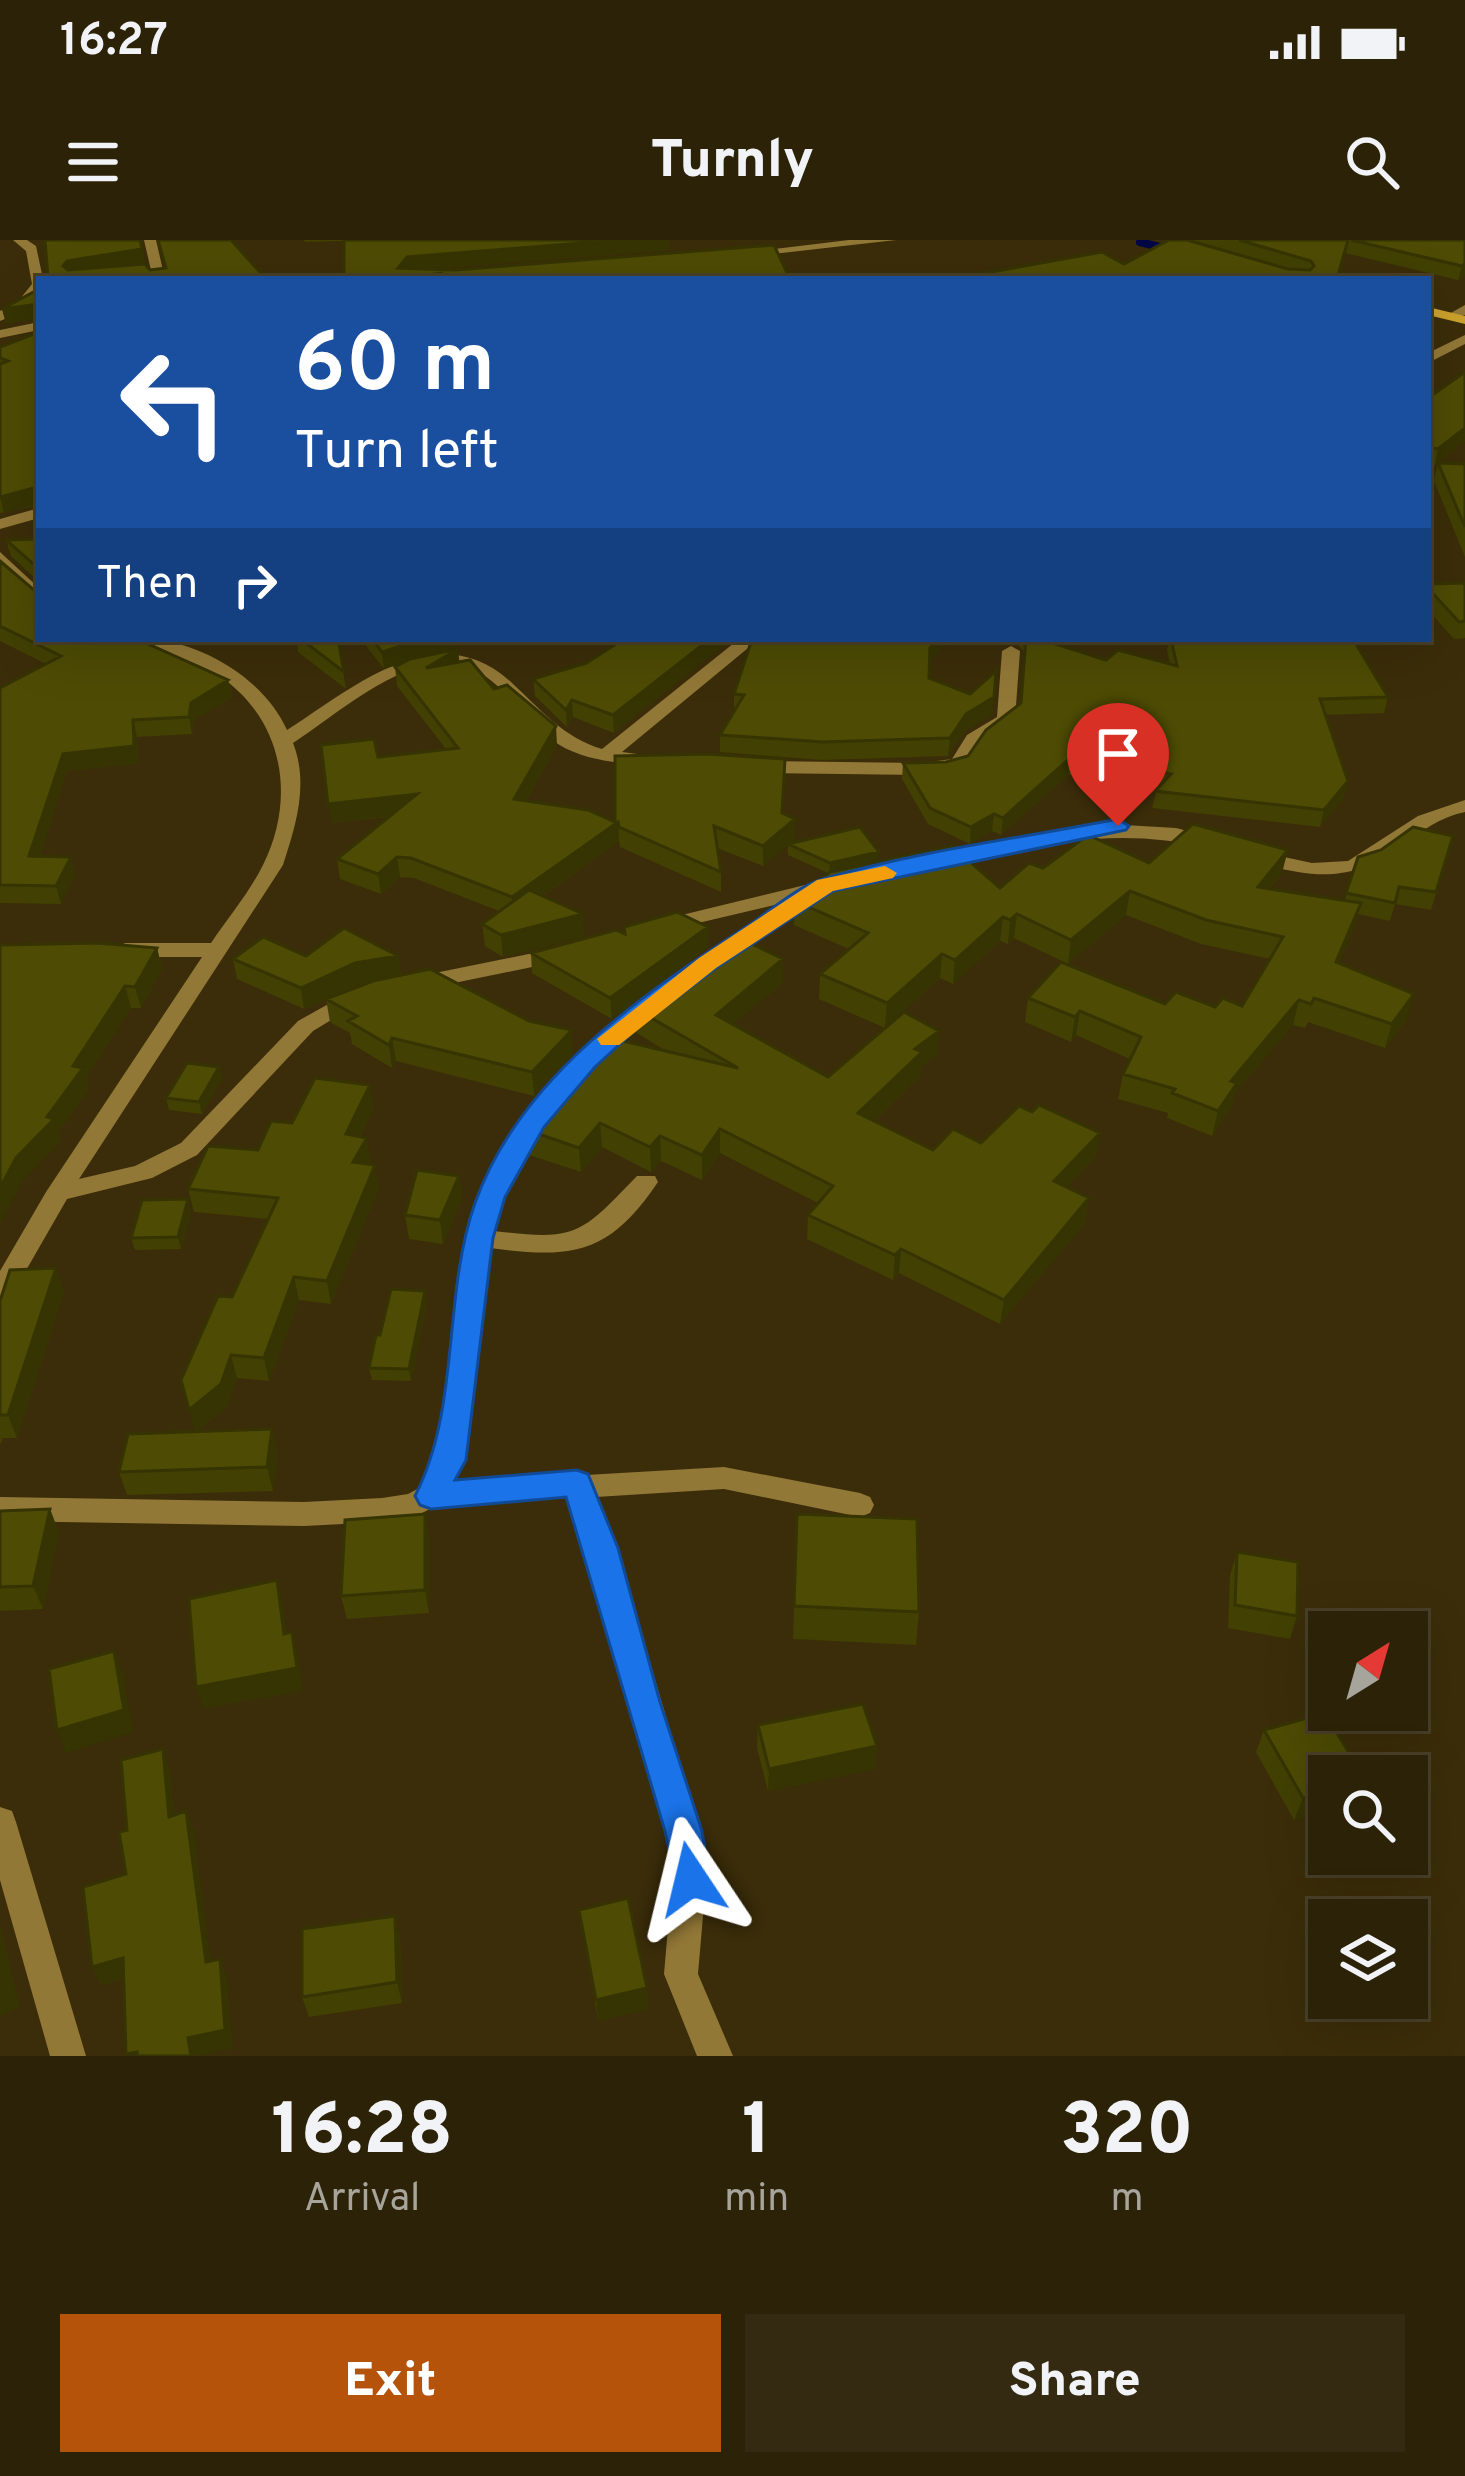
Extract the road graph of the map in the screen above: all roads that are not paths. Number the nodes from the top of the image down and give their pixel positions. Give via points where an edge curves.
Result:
1 (19, 240) edge
2 (150, 240) edge
3 (890, 240) edge
4 (731, 255) edge
5 (134, 272) edge
6 (157, 274) edge
7 (37, 276) edge
8 (36, 287) edge
9 (1431, 311) edge
10 (1461, 316) edge
11 (0, 317) edge
12 (35, 330) edge
13 (0, 334) edge
14 (1465, 339) edge
15 (1431, 357) edge
16 (36, 514) edge
17 (0, 524) edge
18 (0, 557) edge
19 (36, 595) edge
20 (159, 642) edge
21 (745, 642) edge
22 (1011, 652) dead end
23 (284, 740) junction
24 (605, 756) junction
25 (670, 762) edge
26 (727, 766) edge
27 (1465, 806) edge
28 (913, 867) edge
29 (859, 878) edge
30 (825, 885) junction
31 (629, 935) edge
32 (589, 946) edge
33 (112, 950) edge
34 (219, 950) junction
35 (646, 1182) dead end
36 (58, 1192) junction
37 (479, 1238) junction
38 (0, 1293) edge
39 (577, 1483) junction
40 (431, 1496) junction
41 (860, 1505) dead end
42 (0, 1509) edge
43 (0, 1822) edge
44 (68, 2056) edge
45 (715, 2056) edge

1 - 7 street via 32,249
2 - 6 street
3 - 4 street
5 - 6 street
8 - 11 street
9 - 10 main road
12 - 13 street
14 - 15 street
16 - 17 street
18 - 19 street
20 - 23 street via 221,666 250,689
21 - 24 street
22 - 26 street via 1006,719 952,766
23 - 24 street via 394,672 463,657 499,675 565,740
23 - 34 street via 294,797 289,828
24 - 25 street
27 - 28 street via 1421,819 1367,860 1326,870 1182,833 1118,826
29 - 30 street
30 - 31 street
30 - 37 street via 686,979 586,1061 508,1159
32 - 36 street via 368,993 325,1010 289,1036 188,1150 158,1167
33 - 34 street
34 - 36 street
35 - 37 street via 577,1246
36 - 38 street
37 - 40 street via 450,1460
39 - 40 street
39 - 41 street via 724,1478
39 - 45 street via 691,1858 681,1974
40 - 42 street via 382,1510 304,1514
43 - 44 street

